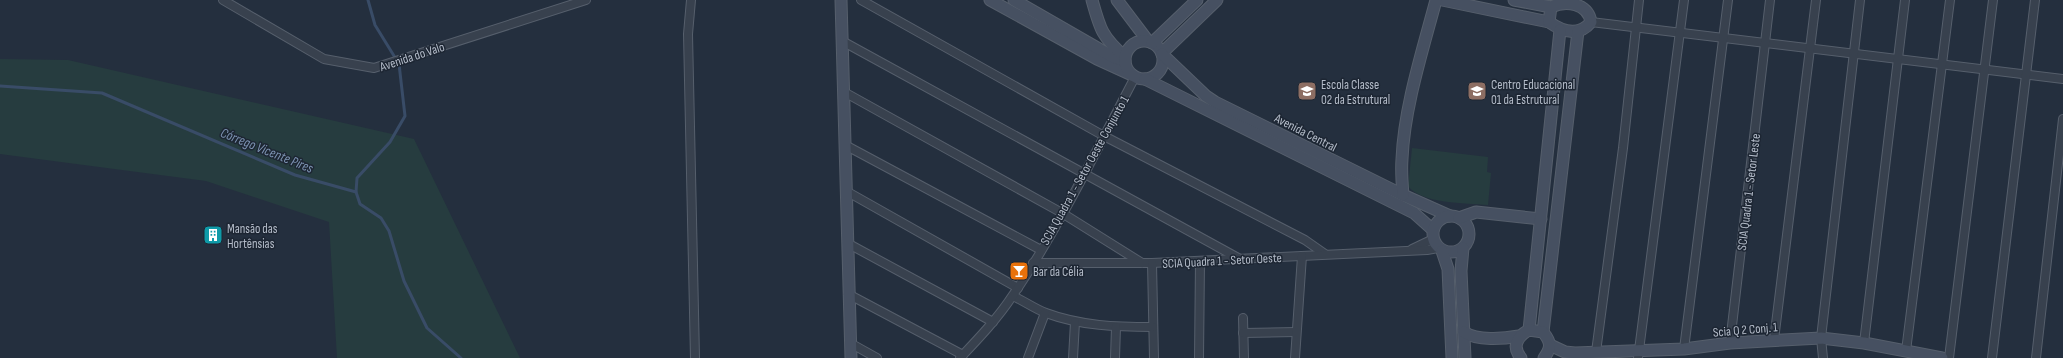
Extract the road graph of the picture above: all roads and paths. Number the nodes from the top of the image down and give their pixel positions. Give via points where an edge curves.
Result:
1 (223, 0) edge
2 (586, 0) edge
3 (691, 0) edge
4 (841, 0) edge
5 (862, 0) edge
6 (990, 0) edge
7 (1014, 0) edge
8 (1092, 0) edge
9 (1116, 0) edge
10 (1197, 0) edge
11 (1217, 0) edge
12 (1436, 0) edge
13 (1442, 0) edge
14 (1514, 0) edge
15 (1638, 0) edge
16 (1684, 0) edge
17 (1728, 0) edge
18 (1770, 0) edge
19 (1816, 0) edge
20 (1860, 0) edge
21 (1905, 0) edge
22 (1950, 0) edge
23 (1992, 0) edge
24 (2035, 0) edge
25 (1551, 7) junction
26 (1549, 22) junction
27 (1591, 22) junction
28 (1100, 27) junction
29 (1635, 28) junction
30 (1560, 30) junction
31 (1578, 31) junction
32 (1680, 32) junction
33 (1724, 37) junction
34 (842, 41) junction
35 (1150, 42) junction
36 (1766, 42) junction
37 (1093, 45) junction
38 (1810, 48) junction
39 (1162, 53) junction
40 (1854, 53) junction
41 (1897, 57) junction
42 (1125, 59) junction
43 (1942, 63) junction
44 (1983, 69) junction
45 (2026, 74) junction
46 (1137, 77) junction
47 (2063, 79) edge
48 (844, 92) junction
49 (2063, 119) edge
50 (1104, 136) junction
51 (845, 145) junction
52 (1083, 175) junction
53 (846, 191) junction
54 (1403, 196) junction
55 (1062, 213) junction
56 (1455, 217) junction
57 (1541, 219) junction
58 (1437, 242) junction
59 (847, 243) junction
60 (1463, 248) junction
61 (1040, 250) junction
62 (1325, 254) junction
63 (1302, 256) junction
64 (1240, 259) junction
65 (1200, 261) junction
66 (1034, 263) junction
67 (1142, 263) junction
68 (1152, 263) junction
69 (1018, 288) junction
70 (848, 294) junction
71 (1013, 296) junction
72 (1044, 313) junction
73 (1242, 318) dead end
74 (993, 322) junction
75 (1075, 322) junction
76 (1153, 326) junction
77 (1116, 327) junction
78 (1529, 330) junction
79 (1296, 332) junction
80 (1464, 332) junction
81 (1543, 332) junction
82 (1243, 333) junction
83 (1821, 338) junction
84 (1517, 340) junction
85 (1774, 340) junction
86 (850, 343) junction
87 (1730, 343) junction
88 (1864, 343) junction
89 (1550, 345) junction
90 (1684, 349) junction
91 (1906, 351) junction
92 (1596, 352) junction
93 (1465, 353) edge
94 (1638, 354) edge
95 (962, 357) edge
96 (1028, 357) edge
97 (695, 358) edge
98 (851, 358) edge
99 (877, 358) edge
100 (1073, 358) edge
101 (1115, 358) edge
102 (1154, 358) edge
103 (1199, 358) edge
104 (1244, 358) edge
105 (1295, 358) edge
106 (1452, 358) edge
107 (1521, 358) edge
108 (1544, 358) edge
109 (1823, 358) edge
110 (1942, 358) edge
111 (1949, 358) edge
112 (1992, 358) edge
113 (2036, 358) edge

1 - 2 street, Avenida do Valo via 324,59 374,68
3 - 97 street via 688,34
4 - 34 street
5 - 50 street
6 - 46 street, Avenida Central via 1097,59
7 - 37 street
8 - 28 street
9 - 35 street
10 - 35 street
11 - 39 street
12 - 54 street via 1405,130 1402,159
13 - 26 street
14 - 25 street
15 - 29 street
16 - 32 street
17 - 33 street
18 - 36 street, SCIA Quadra 1 - Setor Leste
19 - 38 street
20 - 40 street
21 - 41 street
22 - 43 street
23 - 44 street
24 - 45 street
25 - 26 street
25 - 27 street via 1564,3 1579,5 1590,15
26 - 30 street
27 - 29 street
27 - 31 street via 1586,28
28 - 37 street
28 - 42 street via 1109,43
29 - 32 street
29 - 92 street via 1623,148
30 - 31 street
30 - 57 street
31 - 81 street
32 - 33 street
32 - 94 street
33 - 36 street
33 - 90 street
34 - 48 street
34 - 52 street
35 - 39 street
35 - 42 street via 1133,45
36 - 38 street
36 - 87 street, SCIA Quadra 1 - Setor Leste
37 - 42 street via 1113,57
38 - 40 street
38 - 85 street
39 - 46 street via 1162,68 1152,78
39 - 54 street, Avenida Central via 1215,102
40 - 41 street
40 - 83 street
41 - 43 street
41 - 88 street
42 - 46 street via 1126,66
43 - 44 street
43 - 91 street
44 - 45 street
44 - 111 street
45 - 47 street
45 - 112 street
46 - 50 street, SCIA Quadra 1 - Setor Oeste Conjunto 1
46 - 58 street, Avenida Central via 1414,213
48 - 51 street
48 - 55 street
49 - 113 street
50 - 52 street, SCIA Quadra 1 - Setor Oeste Conjunto 1
50 - 62 street via 1305,240
51 - 53 street
51 - 61 street
52 - 55 street, SCIA Quadra 1 - Setor Oeste Conjunto 1
52 - 64 street
53 - 59 street
53 - 69 street
54 - 56 street, Avenida Central
55 - 61 street, SCIA Quadra 1 - Setor Oeste Conjunto 1
55 - 67 street
56 - 57 street via 1476,212
56 - 58 street via 1442,218 1436,223
56 - 60 street via 1463,221 1469,232 1468,241
57 - 78 street
58 - 60 street via 1450,253
58 - 62 street, SCIA Quadra 1 - Setor Oeste via 1410,250
58 - 106 street via 1448,269
59 - 70 street
59 - 74 street
60 - 80 street via 1461,271
61 - 66 street, SCIA Quadra 1 - Setor Oeste Conjunto 1
62 - 63 street, SCIA Quadra 1 - Setor Oeste
63 - 64 street, SCIA Quadra 1 - Setor Oeste
63 - 79 street
64 - 65 street, SCIA Quadra 1 - Setor Oeste
65 - 68 street, SCIA Quadra 1 - Setor Oeste
65 - 103 street
66 - 67 street, SCIA Quadra 1 - Setor Oeste
66 - 69 street, SCIA Quadra 1 - Setor Oeste Conjunto 1
67 - 68 street, SCIA Quadra 1 - Setor Oeste
68 - 76 street
69 - 71 street, SCIA Quadra 1 - Setor Oeste Conjunto 1
70 - 86 street
70 - 95 street
71 - 72 street
71 - 74 street, SCIA Quadra 1 - Setor Oeste Conjunto 1
72 - 75 street
72 - 96 street
73 - 82 street
74 - 95 street, SCIA Quadra 1 - Setor Oeste Conjunto 1
75 - 77 street
75 - 100 street
76 - 77 street
76 - 102 street
77 - 101 street
78 - 81 street
78 - 84 street
79 - 82 street
79 - 105 street
80 - 84 street via 1470,337
80 - 93 street
81 - 89 street
82 - 104 street
83 - 85 street, Scia Q 2 Conj. 1
83 - 88 street, Scia Q 2 Conj. 1
83 - 109 street
84 - 93 street via 1509,343 1470,342
84 - 107 street
85 - 87 street, Scia Q 2 Conj. 1
86 - 98 street
86 - 99 street
87 - 90 street, Scia Q 2 Conj. 1
88 - 91 street, Scia Q 2 Conj. 1
89 - 92 street, Scia Q 2 Conj. 1 via 1565,352
89 - 108 street via 1550,350
90 - 94 street, Scia Q 2 Conj. 1
91 - 110 street, Scia Q 2 Conj. 1
92 - 94 street, Scia Q 2 Conj. 1

